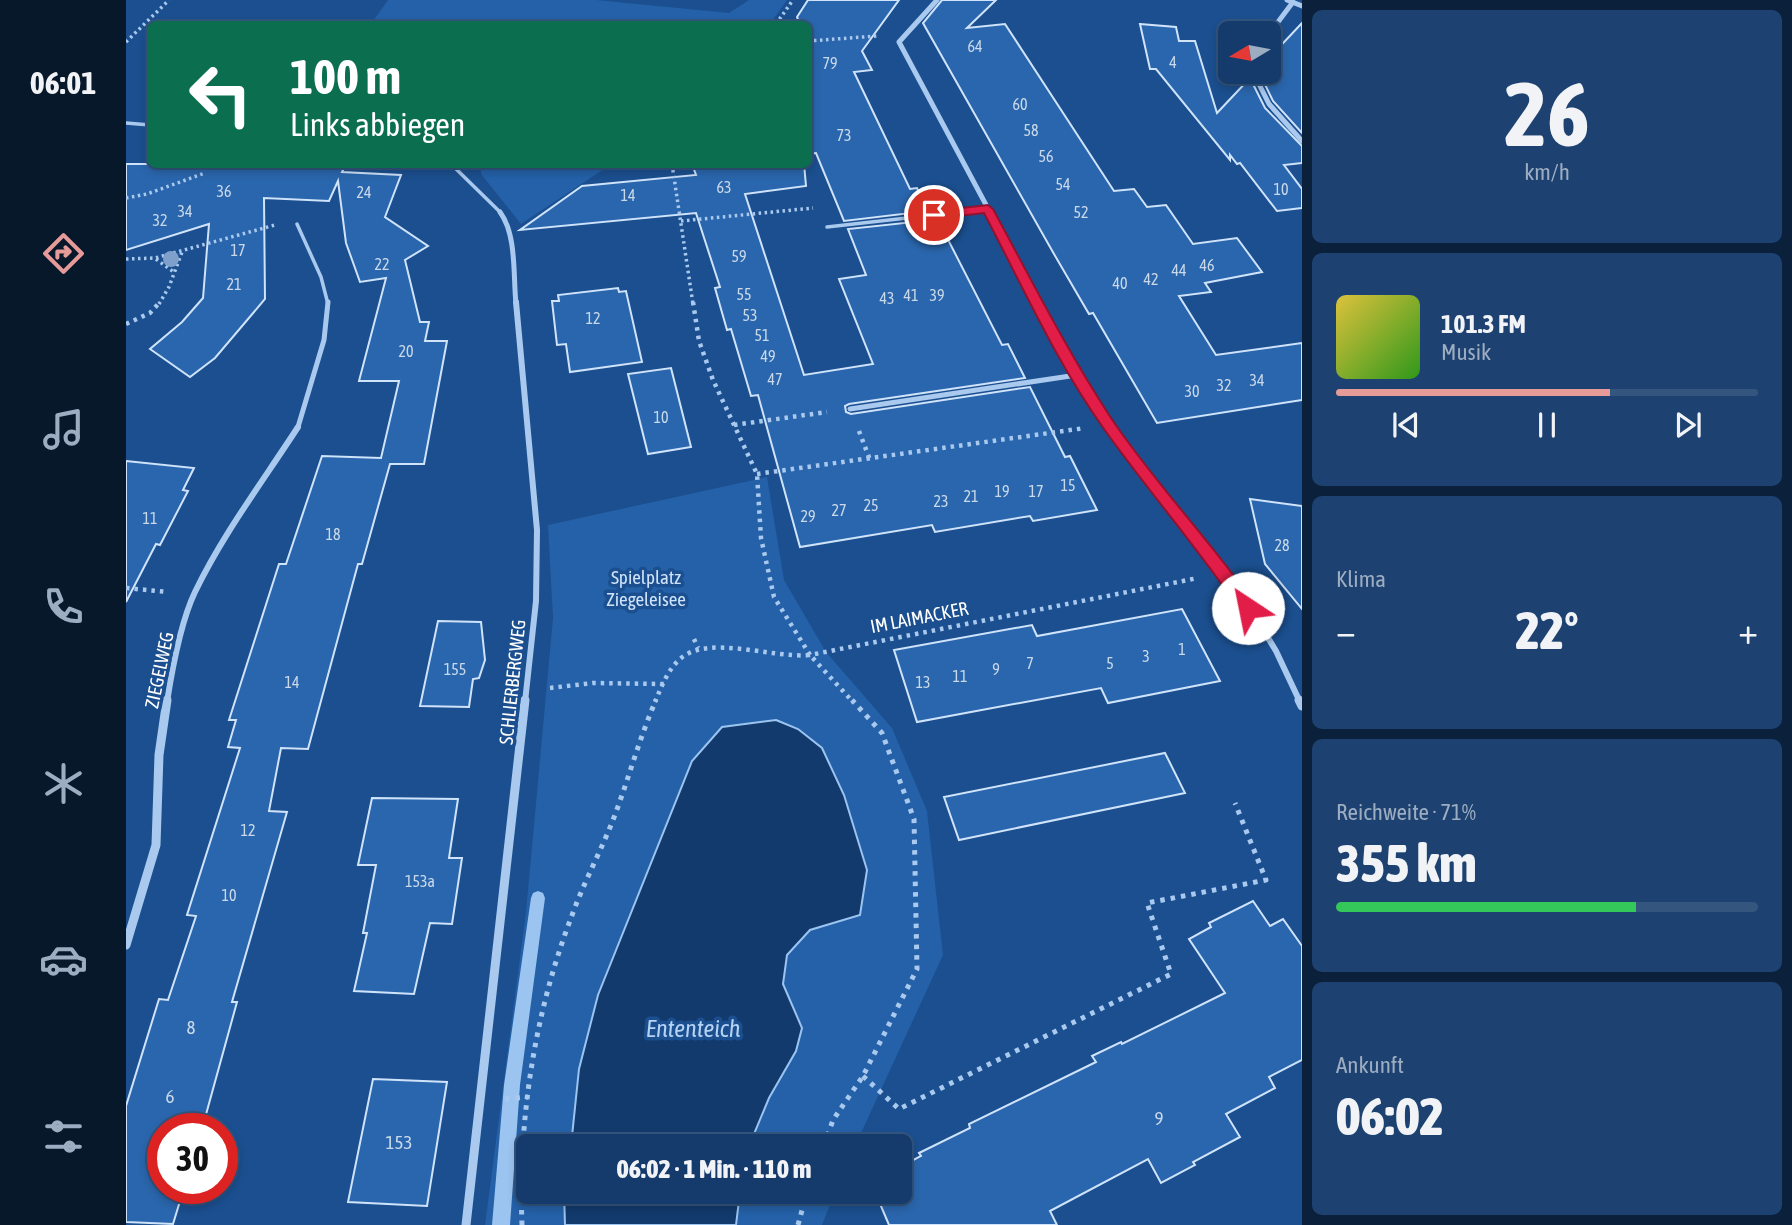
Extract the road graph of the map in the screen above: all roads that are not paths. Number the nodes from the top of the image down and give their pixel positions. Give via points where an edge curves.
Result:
1 (937, 0) edge
2 (1287, 0) edge
3 (1293, 2) junction
4 (1302, 6) edge
5 (1279, 21) edge
6 (1259, 84) edge
7 (126, 123) edge
8 (147, 125) edge
9 (1302, 141) edge
10 (456, 168) edge
11 (988, 209) junction
12 (500, 212) joint
13 (297, 224) road end
14 (827, 227) road end
15 (1077, 375) junction
16 (850, 409) road end
17 (298, 427) joint
18 (1302, 706) edge
19 (126, 945) edge
20 (466, 1225) edge

1 - 11 street via 900,42
2 - 3 street
3 - 4 street
3 - 5 street
6 - 9 street via 1269,104
7 - 8 lane
10 - 12 lane, SCHLIERBERGWEG
11 - 14 lane
11 - 15 street
12 - 20 street, SCHLIERBERGWEG via 510,239 537,530 536,601
13 - 17 lane via 328,296 330,320
15 - 16 lane
15 - 18 street via 1108,424 1273,644
17 - 19 street, ZIEGELWEG via 194,594 172,671 159,755 156,845

